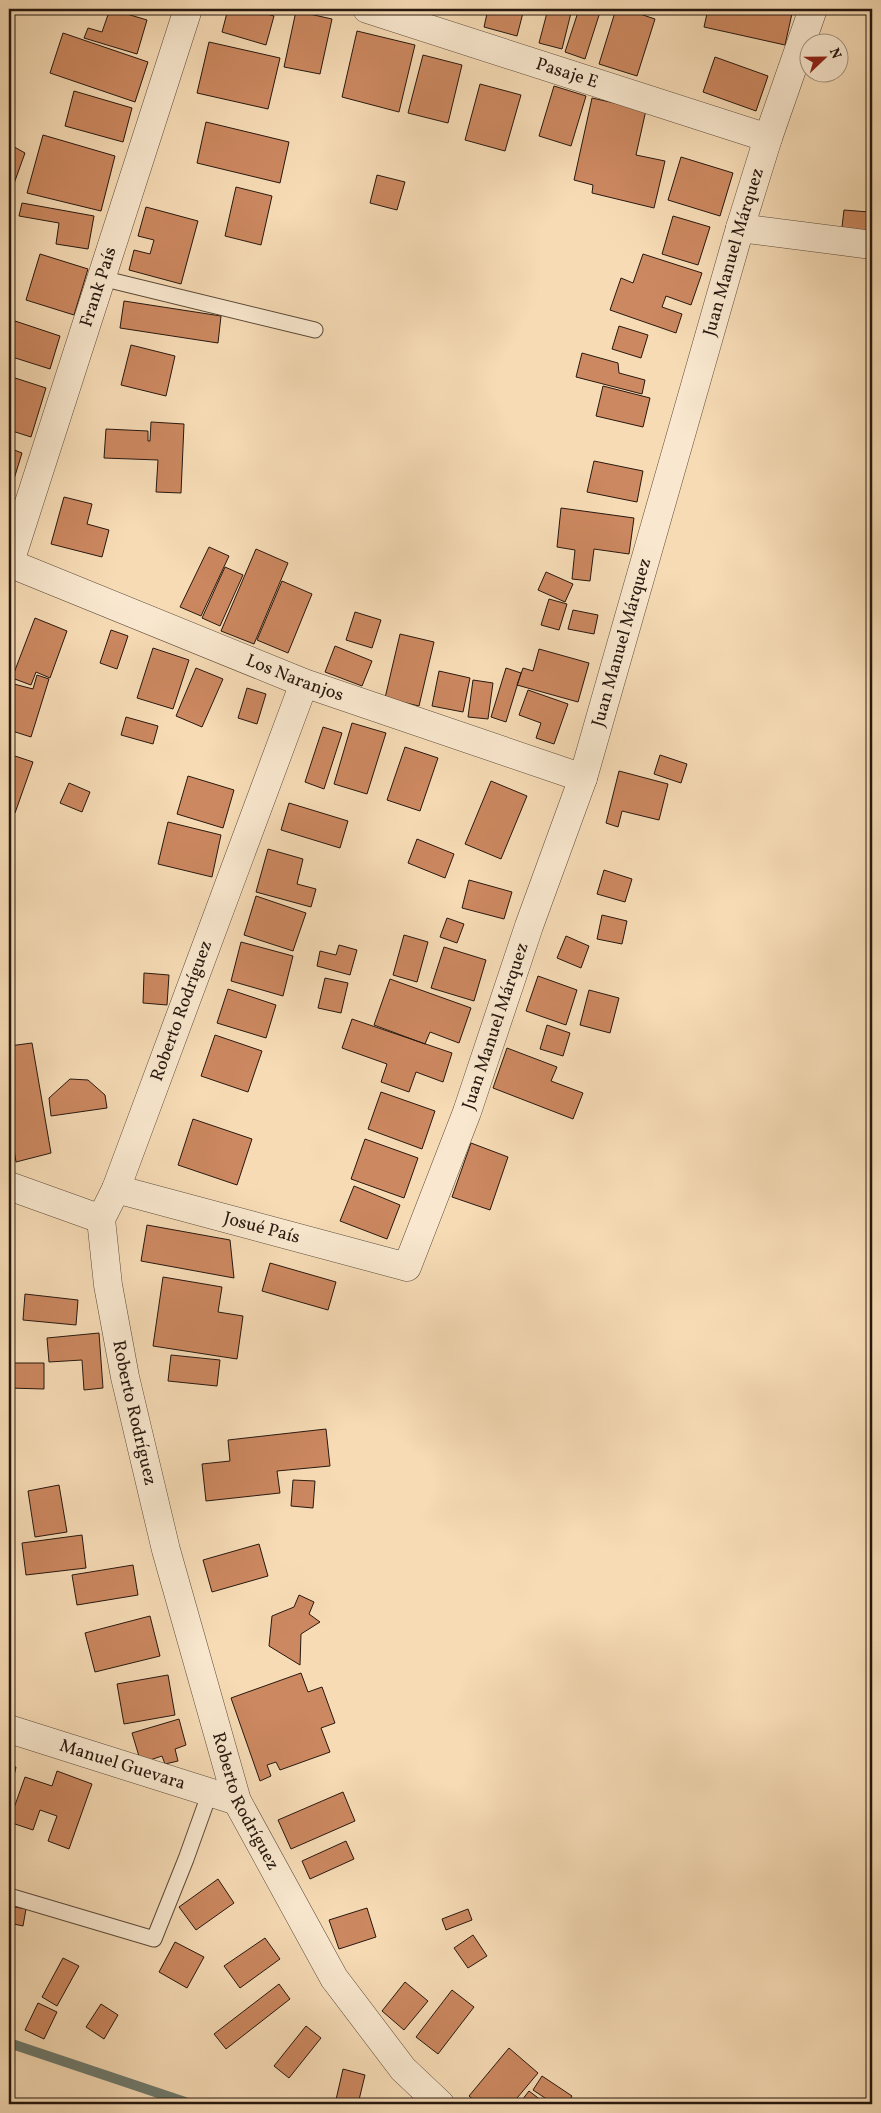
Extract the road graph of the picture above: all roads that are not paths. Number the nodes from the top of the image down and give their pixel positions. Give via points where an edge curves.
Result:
1 (188, 9) edge
2 (367, 9) edge
3 (813, 9) edge
4 (768, 138) junction
5 (740, 228) junction
6 (872, 245) edge
7 (101, 278) junction
8 (315, 330) dead end
9 (9, 564) edge
10 (304, 684) junction
11 (583, 778) junction
12 (9, 1186) edge
13 (116, 1188) junction
14 (101, 1219) junction
15 (408, 1268) joint
16 (9, 1730) edge
17 (210, 1792) junction
18 (237, 1801) junction
19 (9, 1896) edge
20 (440, 2104) edge

1 - 7 street, Frank País
2 - 4 street, Pasaje E
3 - 4 street, Juan Manuel Márquez
4 - 5 street, Juan Manuel Márquez
5 - 6 street
5 - 11 street, Juan Manuel Márquez
7 - 8 lane
7 - 9 street, Frank País
9 - 10 street, Los Naranjos
10 - 11 street, Los Naranjos
10 - 13 street, Roberto Rodríguez
11 - 15 street, Juan Manuel Márquez via 467,1112
12 - 14 street
13 - 14 street, Roberto Rodríguez
13 - 15 street, Josué País
14 - 18 street, Roberto Rodríguez via 108,1285 125,1377 166,1550
16 - 17 street, Manuel Guevara
17 - 18 street, Manuel Guevara
17 - 19 lane via 154,1939
18 - 20 street, Roberto Rodríguez via 334,1978 403,2069

